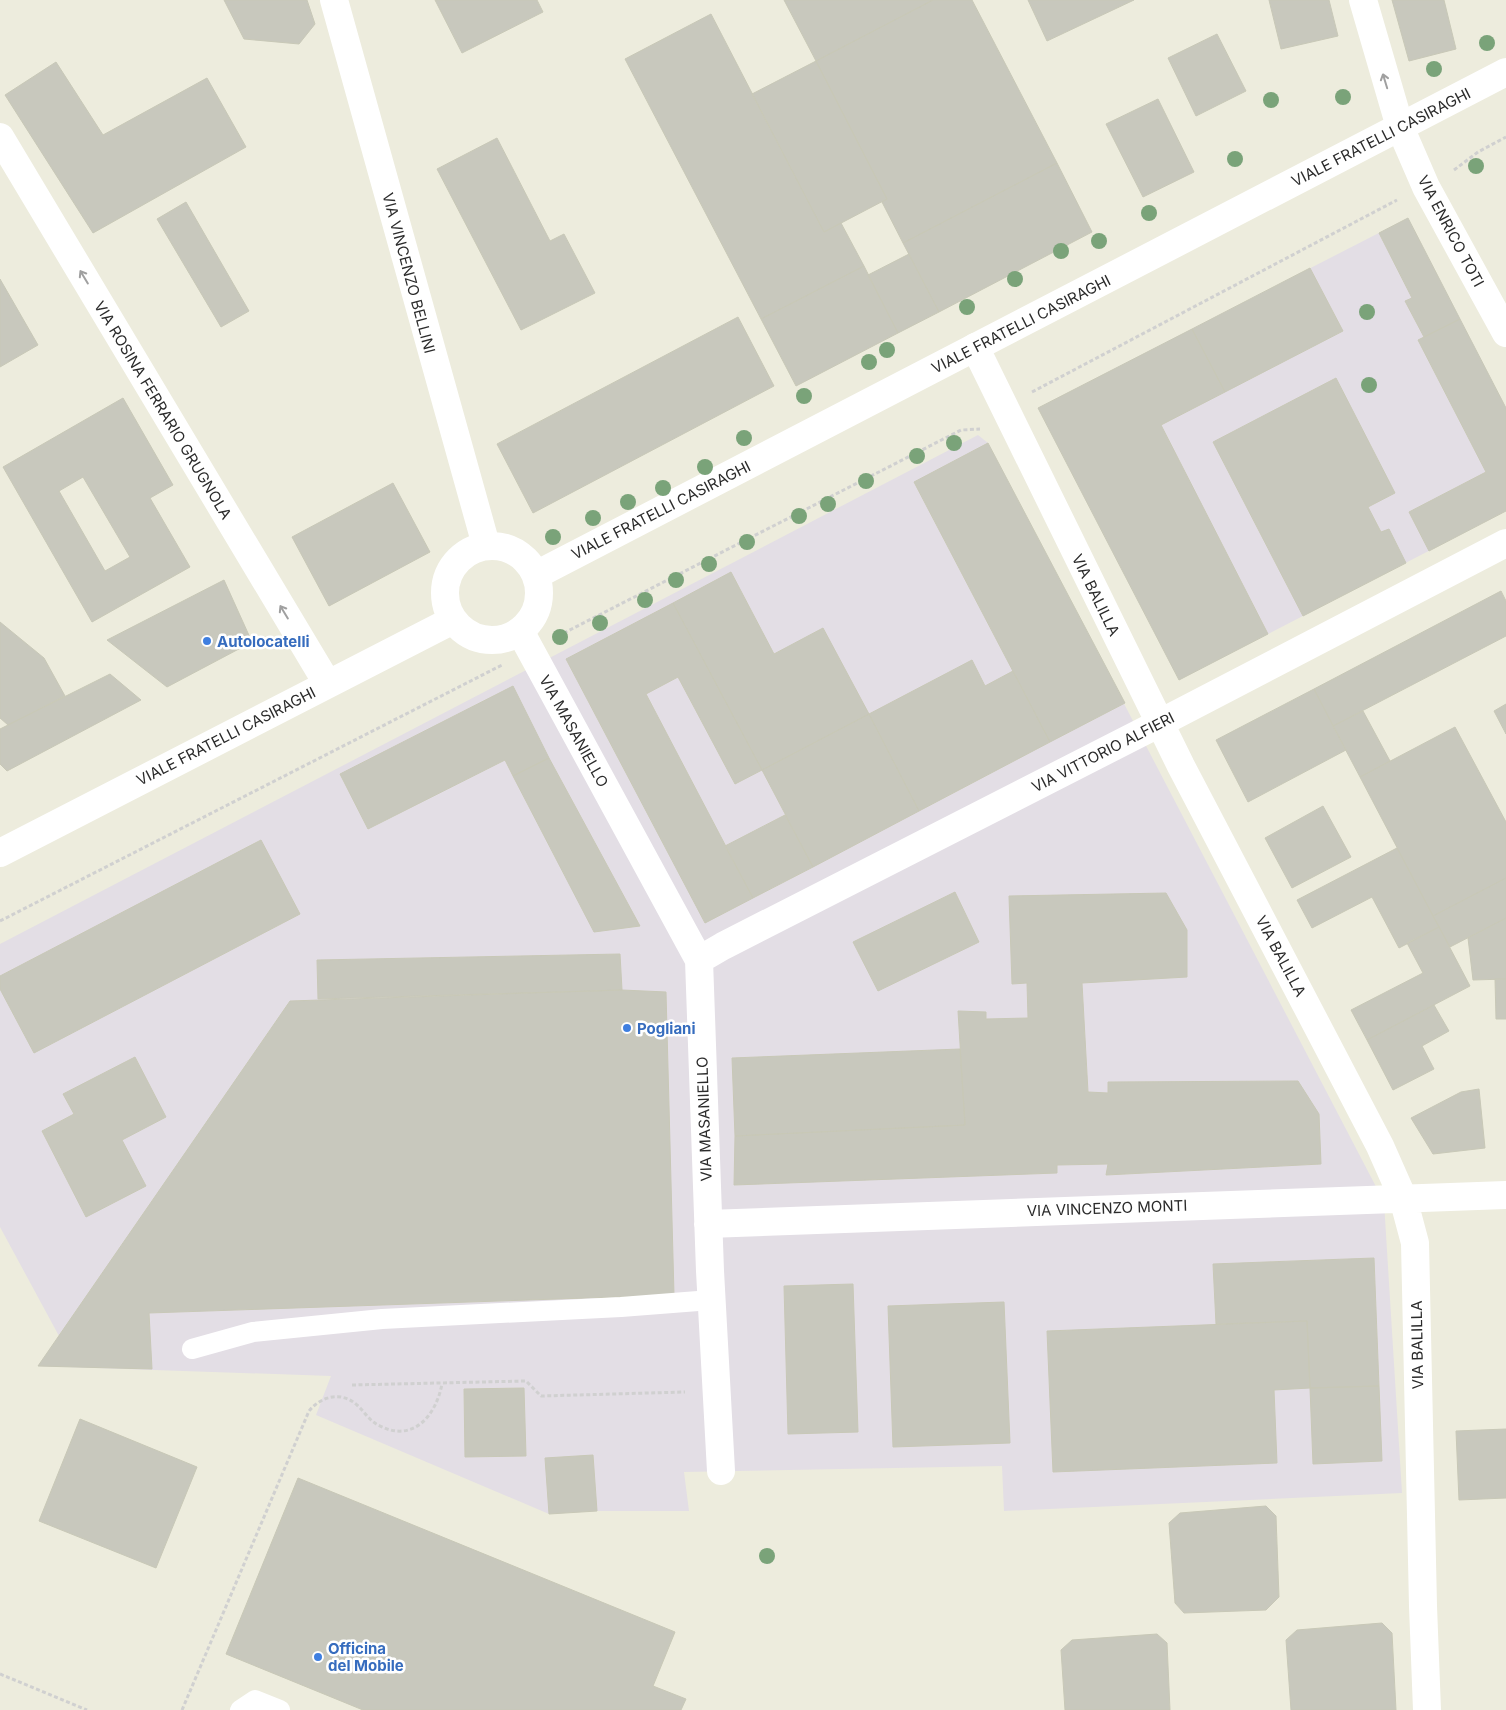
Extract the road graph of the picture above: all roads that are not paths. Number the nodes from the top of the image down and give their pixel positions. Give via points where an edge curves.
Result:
1 (334, 0) edge
2 (1363, 0) edge
3 (1506, 72) edge
4 (1400, 127) junction
5 (0, 137) edge
6 (1506, 333) edge
7 (975, 347) junction
8 (1506, 543) edge
9 (486, 546) junction
10 (536, 575) junction
11 (453, 620) junction
12 (525, 641) junction
13 (327, 683) junction
14 (1160, 723) junction
15 (0, 853) edge
16 (699, 960) junction
17 (1506, 1195) edge
18 (1403, 1198) junction
19 (708, 1224) junction
20 (711, 1300) junction
21 (192, 1349) dead end
22 (721, 1471) dead end
23 (240, 1710) edge
24 (280, 1710) edge
25 (1427, 1710) edge

1 - 9 street, VIA VINCENZO BELLINI
4 -> 2 street, VIA ENRICO TOTI
3 - 4 street, VIALE FRATELLI CASIRAGHI
4 - 6 street, VIA ENRICO TOTI via 1426,187
4 - 7 street, VIALE FRATELLI CASIRAGHI
13 -> 5 street, VIA ROSINA FERRARIO GRUGNOLA
7 - 10 street, VIALE FRATELLI CASIRAGHI
7 - 14 street, VIA BALILLA
8 - 14 street, VIA VITTORIO ALFIERI
9 - 10 street via 503,546 517,553
9 - 11 street via 471,550 448,573 444,589
10 - 12 street via 538,605
11 - 12 street via 464,632 480,639 509,637
11 - 13 street, VIALE FRATELLI CASIRAGHI
12 - 16 street, VIA MASANIELLO
13 - 15 street, VIALE FRATELLI CASIRAGHI
14 - 16 street, VIA VITTORIO ALFIERI
14 - 18 street, VIA BALILLA via 1380,1146
16 - 19 street, VIA MASANIELLO
17 - 18 street, VIA VINCENZO MONTI
18 - 19 street, VIA VINCENZO MONTI
18 - 25 street, VIA BALILLA via 1415,1243
19 - 20 street, VIA MASANIELLO
20 - 21 lane via 382,1319 254,1332
20 - 22 street, VIA MASANIELLO
23 - 24 lane via 255,1700

